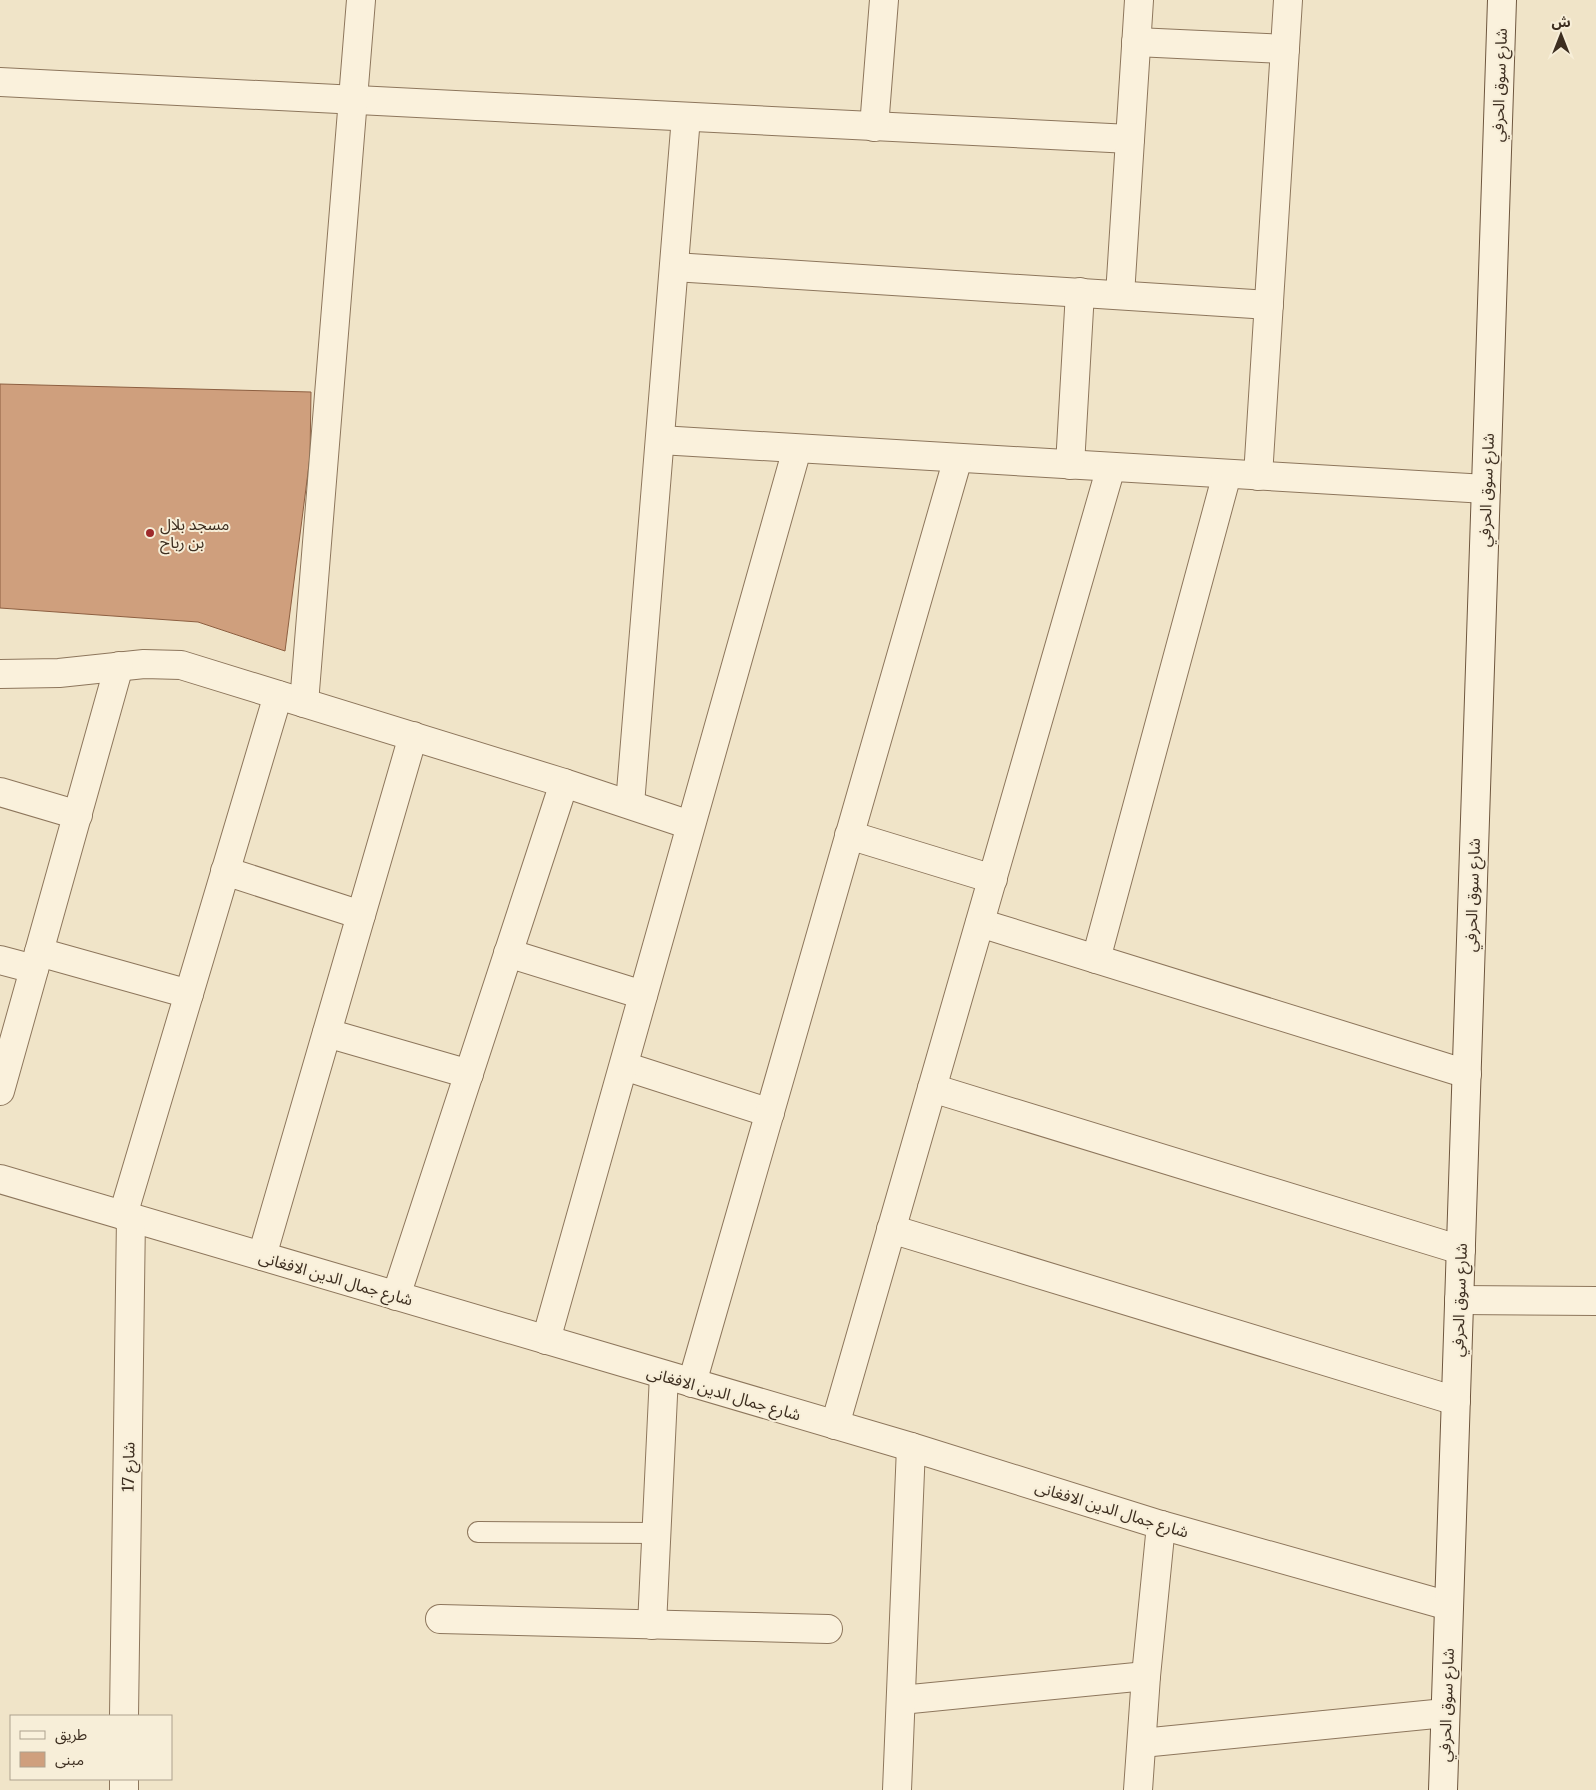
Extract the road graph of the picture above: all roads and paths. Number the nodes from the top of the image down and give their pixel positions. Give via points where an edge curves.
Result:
1 (360, 0) edge
2 (884, 0) edge
3 (1139, 0) edge
4 (1288, 0) edge
5 (1502, 0) edge
6 (1136, 42) junction
7 (1285, 49) junction
8 (0, 82) edge
9 (353, 100) junction
10 (686, 117) junction
11 (874, 127) junction
12 (1130, 140) junction
13 (674, 267) junction
14 (1080, 292) junction
15 (1120, 295) junction
16 (1269, 304) junction
17 (660, 440) junction
18 (797, 449) junction
19 (958, 458) junction
20 (1070, 465) junction
21 (1111, 467) junction
22 (1227, 474) junction
23 (1258, 476) junction
24 (1486, 489) junction
25 (119, 666) junction
26 (0, 674) edge
27 (278, 695) junction
28 (304, 703) junction
29 (413, 736) junction
30 (564, 783) junction
31 (0, 792) edge
32 (630, 804) junction
33 (78, 815) junction
34 (690, 824) junction
35 (850, 835) junction
36 (225, 871) junction
37 (993, 878) junction
38 (362, 915) junction
39 (980, 923) junction
40 (508, 954) junction
41 (1096, 959) junction
42 (0, 960) edge
43 (37, 960) junction
44 (189, 994) junction
45 (643, 995) junction
46 (327, 1033) junction
47 (624, 1066) junction
48 (468, 1074) junction
49 (1467, 1074) junction
50 (932, 1088) junction
51 (0, 1091) edge
52 (770, 1113) junction
53 (0, 1179) edge
54 (127, 1216) junction
55 (891, 1230) junction
56 (1461, 1250) junction
57 (262, 1256) junction
58 (396, 1296) junction
59 (1459, 1300) junction
60 (1596, 1301) edge
61 (546, 1340) junction
62 (664, 1375) junction
63 (692, 1383) junction
64 (1456, 1402) junction
65 (835, 1425) junction
66 (911, 1447) junction
67 (1161, 1525) junction
68 (478, 1532) dead end
69 (656, 1533) junction
70 (1449, 1606) junction
71 (440, 1619) dead end
72 (652, 1625) junction
73 (828, 1629) dead end
74 (1146, 1676) junction
75 (901, 1700) junction
76 (1446, 1713) junction
77 (124, 1715) edge
78 (1142, 1742) junction
79 (897, 1790) edge
80 (1138, 1790) edge
81 (1443, 1790) edge

1 - 9 street
2 - 11 street
3 - 6 street
4 - 7 street
5 - 24 street, شارع سوق الحرفي
6 - 7 street
6 - 12 street
7 - 16 street
8 - 9 street
9 - 10 street
9 - 28 street
10 - 11 street
10 - 13 street
11 - 12 street
12 - 15 street
13 - 14 street
13 - 17 street
14 - 15 street
14 - 20 street
15 - 16 street
16 - 23 street
17 - 18 street
17 - 32 street
18 - 19 street
18 - 34 street
19 - 20 street
19 - 35 street
20 - 21 street
21 - 22 street
21 - 37 street
22 - 23 street
22 - 41 street
23 - 24 street
24 - 49 street, شارع سوق الحرفي
25 - 26 street via 59,674
25 - 27 street via 181,665
25 - 33 street
27 - 28 street
27 - 36 street, شارع 17
28 - 29 street
29 - 30 street
29 - 38 street
30 - 32 street
30 - 40 street
31 - 33 street
32 - 34 street
33 - 43 street
34 - 45 street
35 - 37 street
35 - 52 street
36 - 38 street
36 - 44 street, شارع 17
37 - 39 street
38 - 46 street
39 - 41 street
39 - 50 street
40 - 45 street
40 - 48 street
41 - 49 street
42 - 43 street
43 - 44 street
43 - 51 street
44 - 54 street, شارع 17
45 - 47 street
46 - 48 street
46 - 57 street
47 - 52 street
47 - 61 street
48 - 58 street
49 - 56 street, شارع سوق الحرفي
50 - 55 street
50 - 56 street
52 - 63 street
53 - 54 street, شارع جمال الدين الافغانى
54 - 57 street, شارع جمال الدين الافغانى
54 - 77 street, شارع 17
55 - 64 street
55 - 65 street
56 - 59 street, شارع سوق الحرفي
57 - 58 street, شارع جمال الدين الافغانى
58 - 61 street, شارع جمال الدين الافغانى
59 - 60 street
59 - 64 street, شارع سوق الحرفي
61 - 62 street, شارع جمال الدين الافغانى
62 - 63 street, شارع جمال الدين الافغانى
62 - 69 street
63 - 65 street, شارع جمال الدين الافغانى
64 - 70 street, شارع سوق الحرفي
65 - 66 street, شارع جمال الدين الافغانى
66 - 67 street, شارع جمال الدين الافغانى
66 - 75 street
67 - 70 street, شارع جمال الدين الافغانى
67 - 74 street
68 - 69 lane
69 - 72 street
70 - 76 street, شارع سوق الحرفي
71 - 72 street
72 - 73 street
74 - 75 street
74 - 78 street
75 - 79 street
76 - 78 street
76 - 81 street, شارع سوق الحرفي
78 - 80 street

